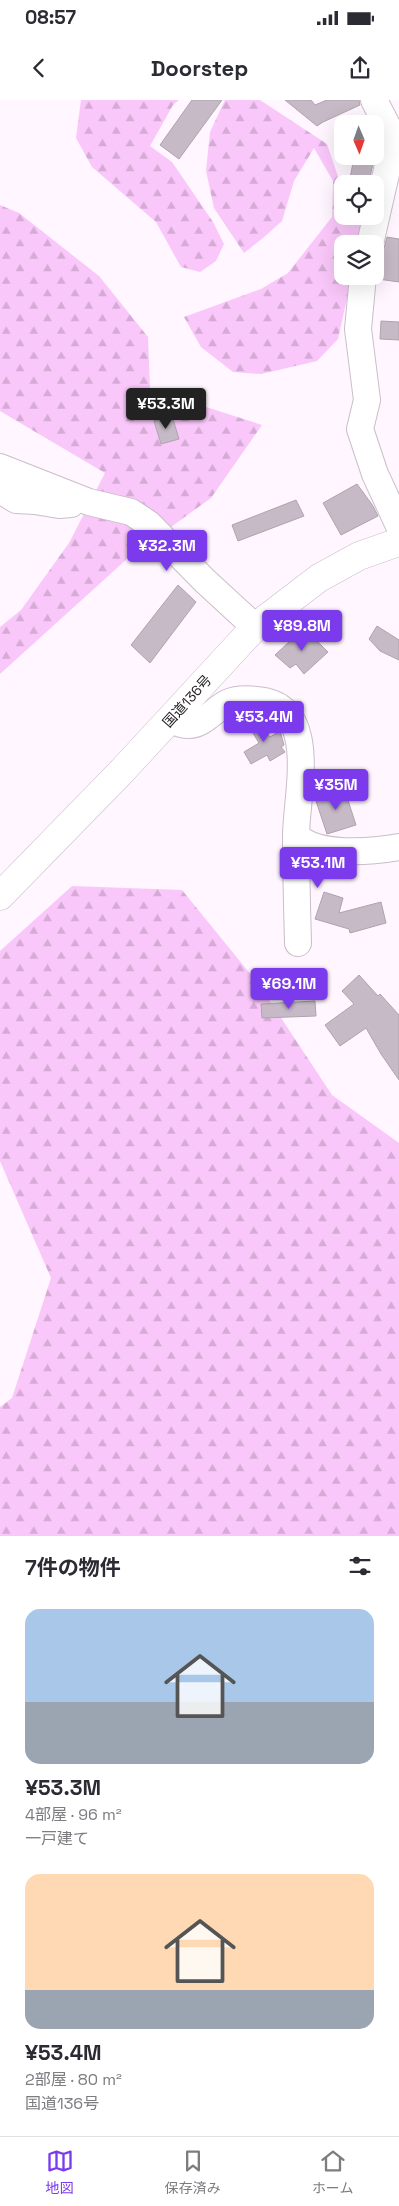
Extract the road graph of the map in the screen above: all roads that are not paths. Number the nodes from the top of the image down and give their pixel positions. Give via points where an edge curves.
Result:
1 (374, 100) edge
2 (372, 235) edge
3 (362, 285) edge
4 (0, 467) edge
5 (0, 490) edge
6 (89, 502) junction
7 (399, 526) edge
8 (399, 542) edge
9 (255, 627) junction
10 (170, 720) junction
11 (296, 835) junction
12 (399, 847) edge
13 (0, 896) edge
14 (298, 942) dead end

1 - 2 street via 394,139
3 - 7 street via 358,329 367,400 360,429
4 - 6 street
5 - 6 street via 16,500 35,500 59,506
6 - 9 street via 131,512 149,524
8 - 9 highway, 国道136号 via 359,556 319,578
9 - 10 highway, 国道136号
10 - 11 street via 196,724 229,702 247,700 259,700 286,711 296,729 301,751
10 - 13 highway, 国道136号
11 - 12 street via 302,843 324,850
11 - 14 street

